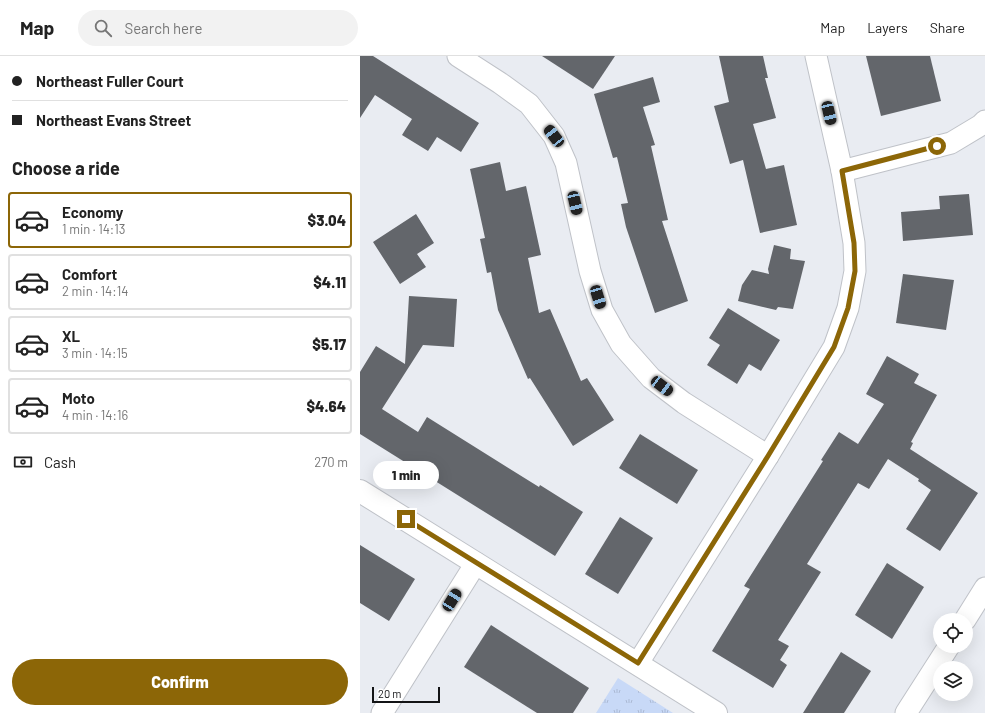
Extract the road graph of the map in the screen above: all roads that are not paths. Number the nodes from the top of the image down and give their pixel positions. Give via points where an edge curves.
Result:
1 (458, 56) edge
2 (816, 56) edge
3 (985, 122) edge
4 (842, 171) junction
5 (768, 456) junction
6 (360, 491) edge
7 (476, 563) junction
8 (985, 588) edge
9 (969, 613) edge
10 (944, 653) edge
11 (638, 663) junction
12 (382, 713) edge
13 (716, 713) edge
14 (906, 713) edge

1 - 5 street via 530,104 554,136 566,162 590,271 602,310 621,344 651,378 684,403
2 - 4 street
3 - 4 street via 951,143
4 - 5 street via 854,243 855,271 848,308 834,347
5 - 11 street
6 - 7 street
7 - 11 street
7 - 12 street
8 - 9 street
10 - 14 street
11 - 13 street

